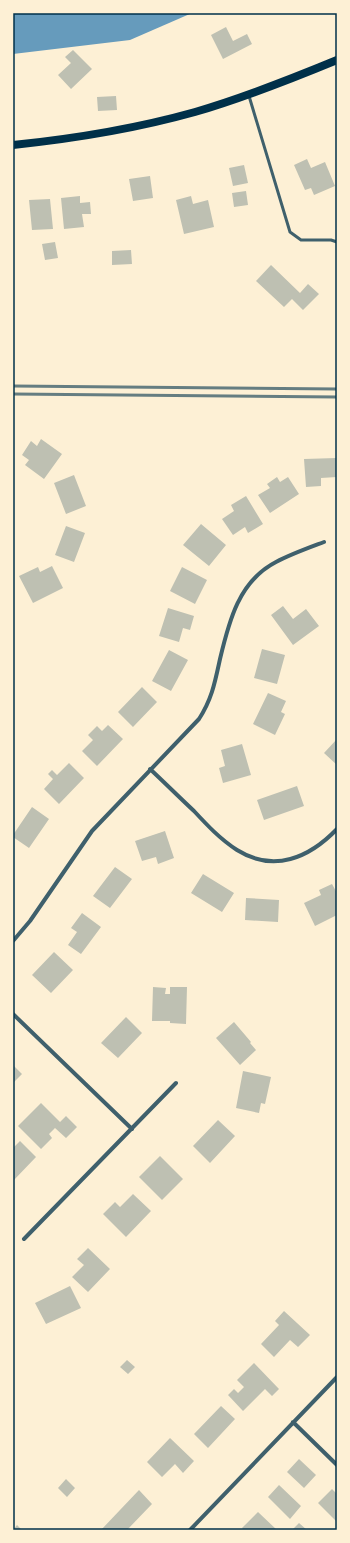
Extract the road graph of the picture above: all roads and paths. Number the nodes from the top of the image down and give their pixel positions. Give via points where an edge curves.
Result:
1 (337, 60) edge
2 (248, 94) junction
3 (13, 145) edge
4 (337, 242) edge
5 (324, 542) dead end
6 (150, 769) junction
7 (337, 829) edge
8 (13, 941) edge
9 (13, 1014) edge
10 (176, 1083) dead end
11 (132, 1129) junction
12 (24, 1239) dead end
13 (337, 1378) edge
14 (294, 1422) junction
15 (337, 1465) edge
16 (190, 1530) edge

1 - 2 main road
2 - 3 main road via 194,112 149,123
2 - 4 lane via 290,232 301,240
5 - 6 street via 270,565 244,591 228,627 207,706 199,719
6 - 7 street via 215,832 237,850 254,858 272,861 297,858 313,850
6 - 8 street via 92,831 30,921
9 - 11 street
10 - 11 street
11 - 12 street
13 - 14 street
14 - 15 street
14 - 16 street

